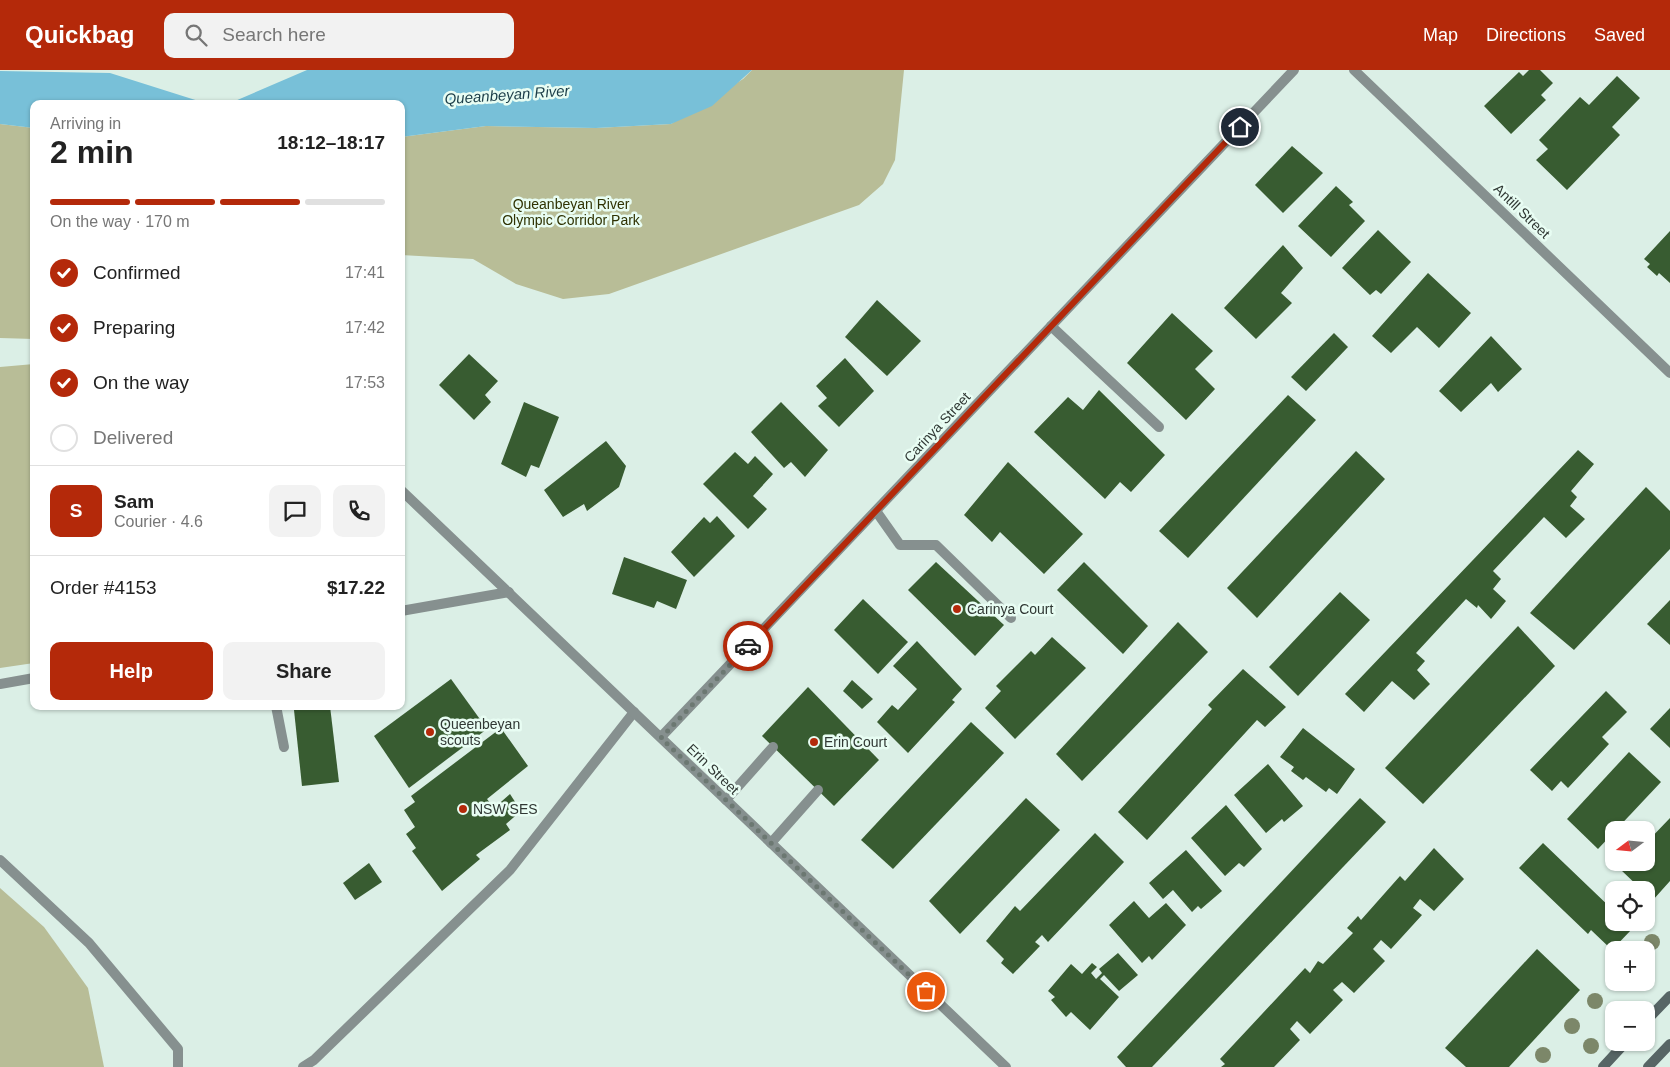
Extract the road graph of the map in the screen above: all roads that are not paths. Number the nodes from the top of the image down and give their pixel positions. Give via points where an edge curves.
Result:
1 (1294, 70) edge
2 (1354, 70) edge
3 (1051, 326) junction
4 (1670, 372) edge
5 (1159, 426) dead end
6 (405, 494) edge
7 (876, 511) junction
8 (508, 592) junction
9 (405, 611) edge
10 (1011, 618) dead end
11 (30, 679) edge
12 (0, 684) edge
13 (277, 710) edge
14 (634, 712) junction
15 (661, 738) junction
16 (284, 747) dead end
17 (773, 747) dead end
18 (818, 790) dead end
19 (726, 800) junction
20 (771, 842) junction
21 (0, 860) edge
22 (1670, 996) edge
23 (1655, 1012) edge
24 (1670, 1044) edge
25 (1618, 1051) edge
26 (178, 1067) edge
27 (303, 1067) edge
28 (1006, 1067) edge
29 (1603, 1067) edge
30 (1648, 1067) edge

1 - 3 street, Carinya Street
2 - 4 street, Antill Street
3 - 5 street
3 - 7 street, Carinya Street
6 - 8 street, Erin Street
7 - 10 street via 900,545 936,545
7 - 15 street, Carinya Street
8 - 9 street
8 - 14 street, Erin Street
11 - 12 street
13 - 16 street
14 - 15 street, Erin Street
14 - 27 street via 510,870 314,1060
15 - 19 street, Erin Street
17 - 19 street
18 - 20 street
19 - 20 street, Erin Street
20 - 28 street, Erin Street
21 - 26 street via 89,943 178,1049
22 - 23 street
24 - 30 street
25 - 29 street

